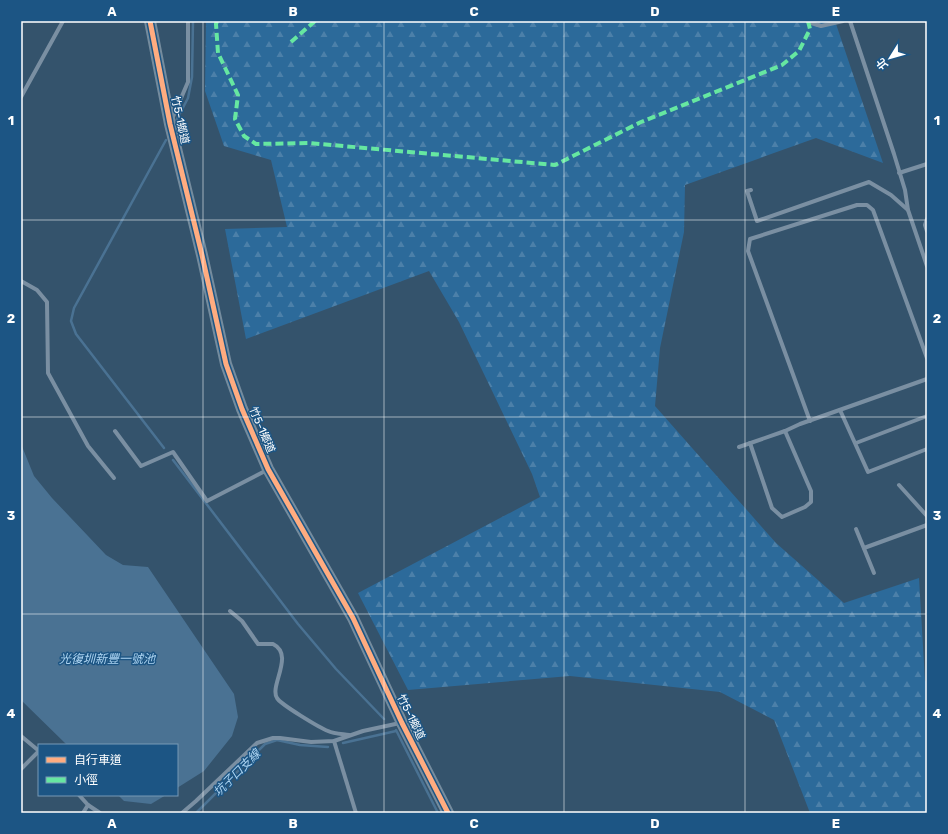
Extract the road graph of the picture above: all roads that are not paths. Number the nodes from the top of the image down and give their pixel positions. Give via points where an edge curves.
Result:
1 (63, 21) edge
2 (150, 21) edge
3 (188, 21) edge
4 (843, 21) edge
5 (850, 21) edge
6 (808, 22) dead end
7 (21, 97) edge
8 (170, 124) junction
9 (927, 164) edge
10 (900, 173) junction
11 (751, 190) dead end
12 (908, 210) junction
13 (927, 219) edge
14 (927, 231) edge
15 (927, 266) edge
16 (21, 281) edge
17 (926, 353) edge
18 (927, 358) edge
19 (927, 379) edge
20 (840, 410) junction
21 (927, 416) edge
22 (810, 421) junction
23 (115, 431) dead end
24 (785, 431) junction
25 (750, 443) junction
26 (856, 443) junction
27 (739, 447) dead end
28 (927, 449) edge
29 (268, 469) junction
30 (114, 478) dead end
31 (899, 485) dead end
32 (927, 516) edge
33 (927, 525) edge
34 (856, 529) dead end
35 (864, 548) junction
36 (874, 572) dead end
37 (230, 611) dead end
38 (402, 723) junction
39 (21, 736) edge
40 (350, 736) junction
41 (334, 741) junction
42 (38, 750) edge
43 (38, 752) edge
44 (21, 769) edge
45 (80, 796) edge
46 (88, 805) junction
47 (83, 813) edge
48 (100, 813) edge
49 (182, 813) edge
50 (356, 813) edge
51 (448, 813) edge

1 - 7 lane
2 - 8 street, 竹5-1鄉道
3 - 8 lane via 188,82
4 - 6 lane via 821,26
5 - 10 lane
8 - 29 street, 竹5-1鄉道 via 226,364
9 - 10 lane
10 - 12 lane
11 - 12 lane via 746,191 758,221 869,182 892,195
12 - 15 lane
13 - 14 lane
16 - 30 lane via 37,290 47,302 48,373 88,446
17 - 18 lane
17 - 22 lane via 874,210 867,205 857,205 750,240 748,251
19 - 20 lane
20 - 22 lane
20 - 26 lane
21 - 26 lane
22 - 24 lane
23 - 29 lane via 140,466 173,452 207,501
24 - 25 lane
24 - 25 lane via 811,491 812,502 782,517 772,508
25 - 27 lane
26 - 28 lane via 868,472
29 - 38 street, 竹5-1鄉道 via 353,618
31 - 32 lane
33 - 35 lane
34 - 35 lane
35 - 36 lane
37 - 40 lane via 242,621 258,644 273,644 279,649 282,663 277,698 284,705 329,732
38 - 40 lane
38 - 51 street, 竹5-1鄉道
39 - 42 lane
40 - 41 lane
41 - 49 lane via 311,742 280,738 257,743
41 - 50 lane
43 - 44 lane
45 - 46 lane
46 - 47 lane
46 - 48 lane

